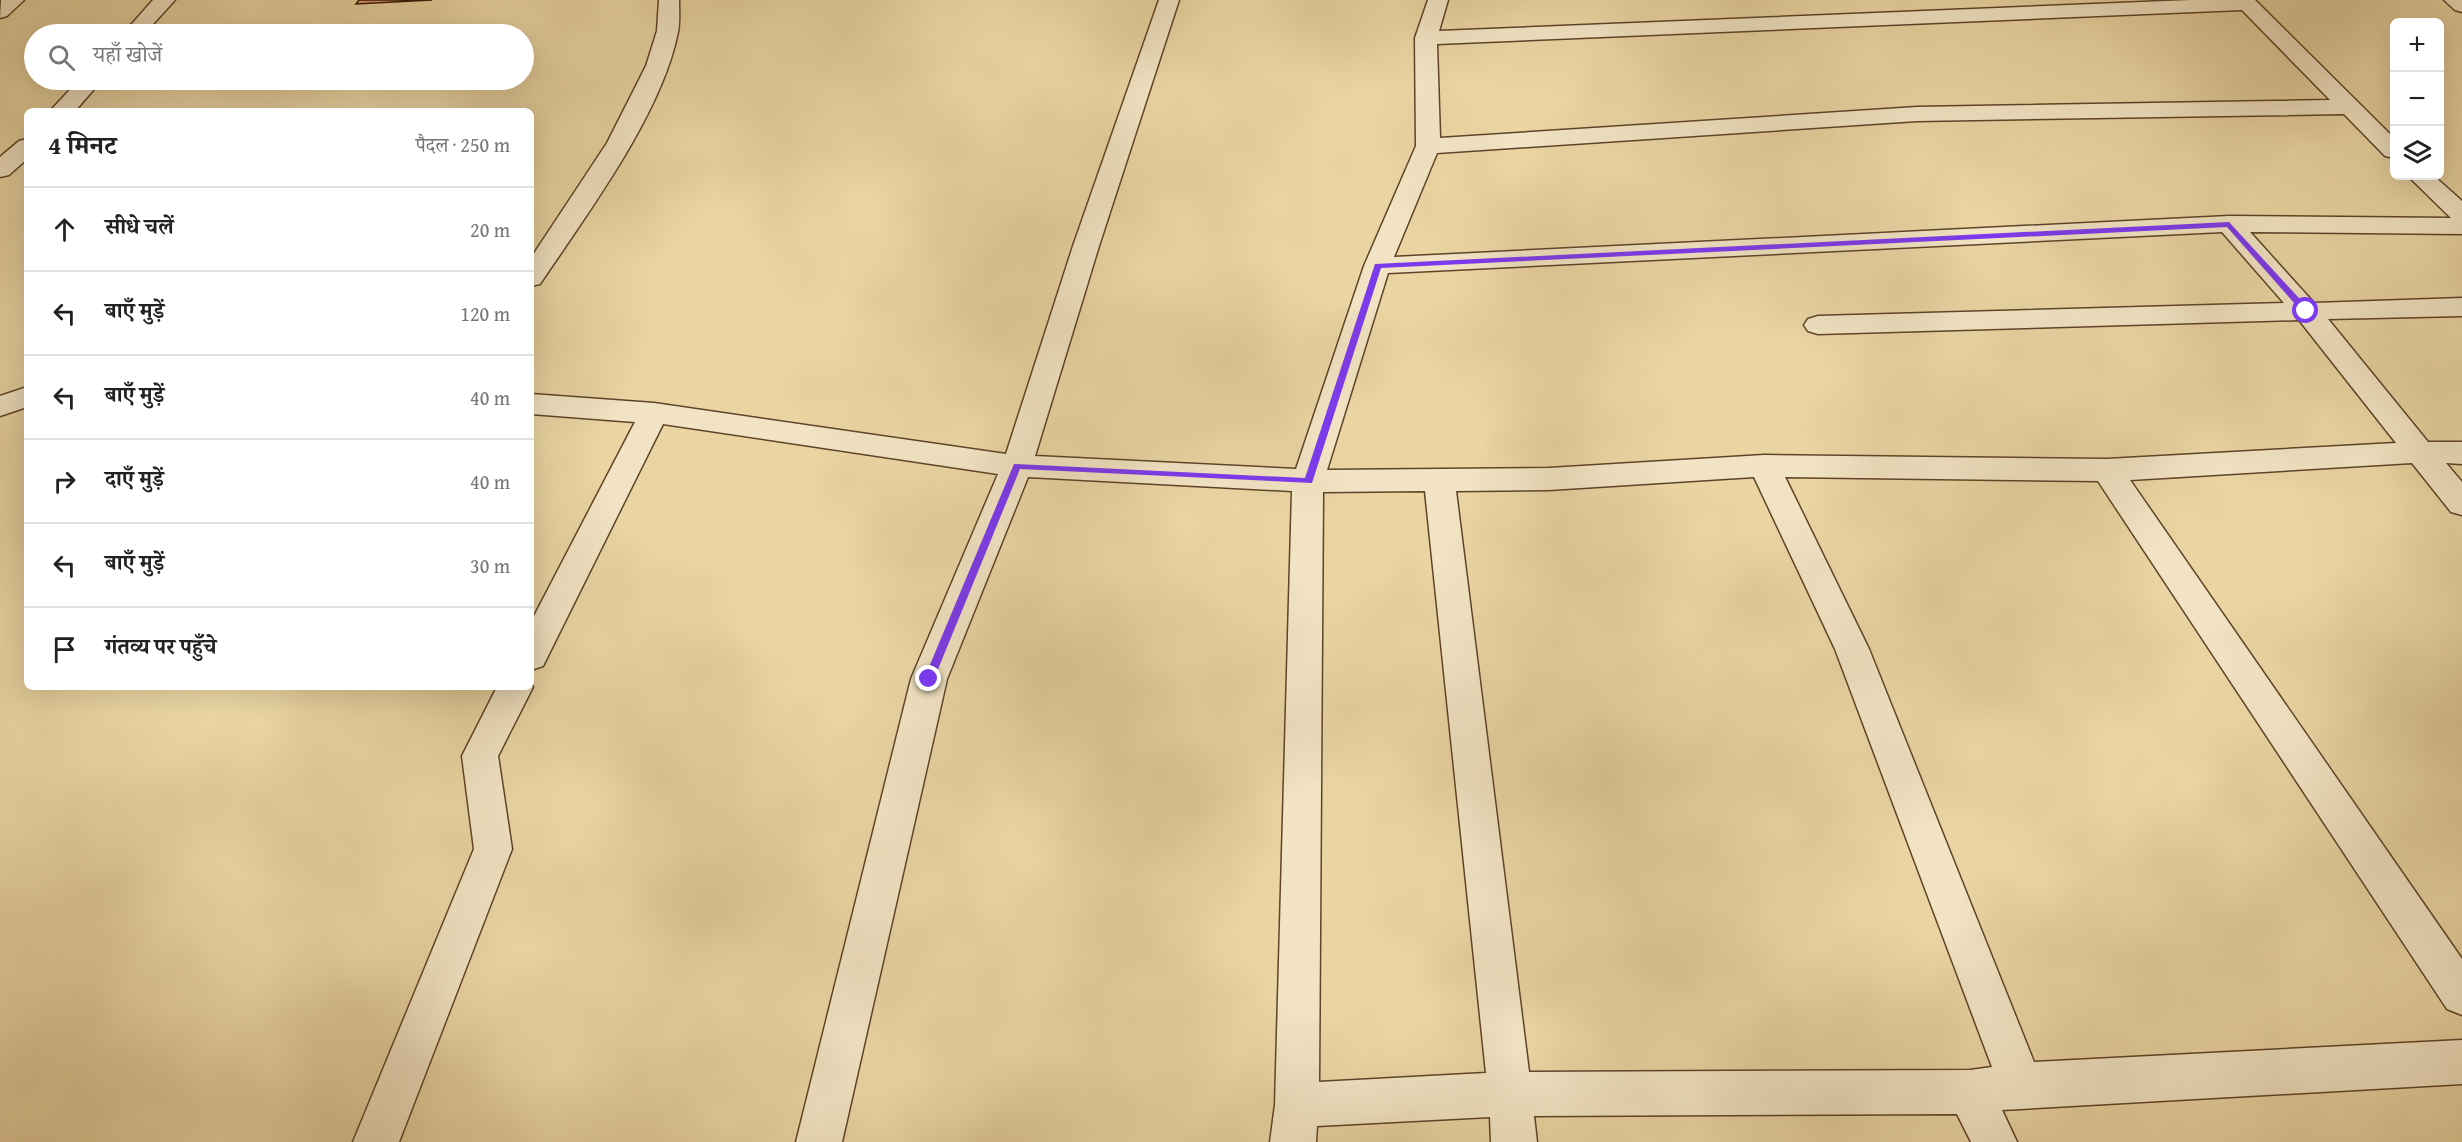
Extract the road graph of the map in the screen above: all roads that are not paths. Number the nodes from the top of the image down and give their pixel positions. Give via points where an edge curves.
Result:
1 (14, 0) edge
2 (165, 0) edge
3 (669, 0) edge
4 (1170, 0) edge
5 (1438, 0) edge
6 (2454, 0) edge
7 (2244, 2) edge
8 (2462, 6) edge
9 (0, 12) edge
10 (142, 24) edge
11 (1426, 38) junction
12 (82, 90) edge
13 (2349, 107) junction
14 (65, 108) edge
15 (1428, 146) junction
16 (2390, 147) edge
17 (24, 149) edge
18 (0, 170) edge
19 (2424, 180) edge
20 (2462, 215) edge
21 (2229, 225) junction
22 (2462, 226) edge
23 (1377, 266) junction
24 (534, 273) edge
25 (2462, 307) edge
26 (2306, 311) junction
27 (1818, 324) dead end
28 (24, 398) edge
29 (534, 404) edge
30 (0, 406) edge
31 (654, 413) junction
32 (2421, 452) junction
33 (2462, 453) edge
34 (1017, 466) junction
35 (1764, 466) junction
36 (2107, 470) junction
37 (1439, 480) junction
38 (1308, 481) junction
39 (2462, 504) edge
40 (534, 650) edge
41 (513, 690) edge
42 (2462, 995) edge
43 (2462, 1062) edge
44 (2021, 1086) junction
45 (1970, 1092) junction
46 (1510, 1094) junction
47 (1295, 1123) edge
48 (376, 1142) edge
49 (819, 1142) edge
50 (1514, 1142) edge
51 (1994, 1142) edge

1 - 9 street
2 - 10 street
3 - 24 street via 671,13 657,71 628,129
4 - 34 street via 1086,246
5 - 11 street
6 - 8 street
7 - 11 street
7 - 13 street
11 - 15 street
12 - 14 street
13 - 15 street via 1917,114
13 - 16 street
15 - 23 street
17 - 18 street
19 - 20 street
21 - 22 street
21 - 23 street
21 - 26 street
23 - 38 street
25 - 26 street
26 - 27 street
26 - 32 street
28 - 30 street
29 - 31 street
31 - 34 street
31 - 40 street
32 - 33 street
32 - 36 street
32 - 39 street
34 - 38 street
34 - 49 street via 929,679
35 - 36 street
35 - 37 street via 1549,479
35 - 44 street via 1852,649
36 - 42 street
37 - 38 street
37 - 46 street
38 - 47 street
41 - 48 street via 480,756 493,849
43 - 44 street
44 - 45 street
45 - 46 street
45 - 51 street
46 - 47 street
46 - 50 street

